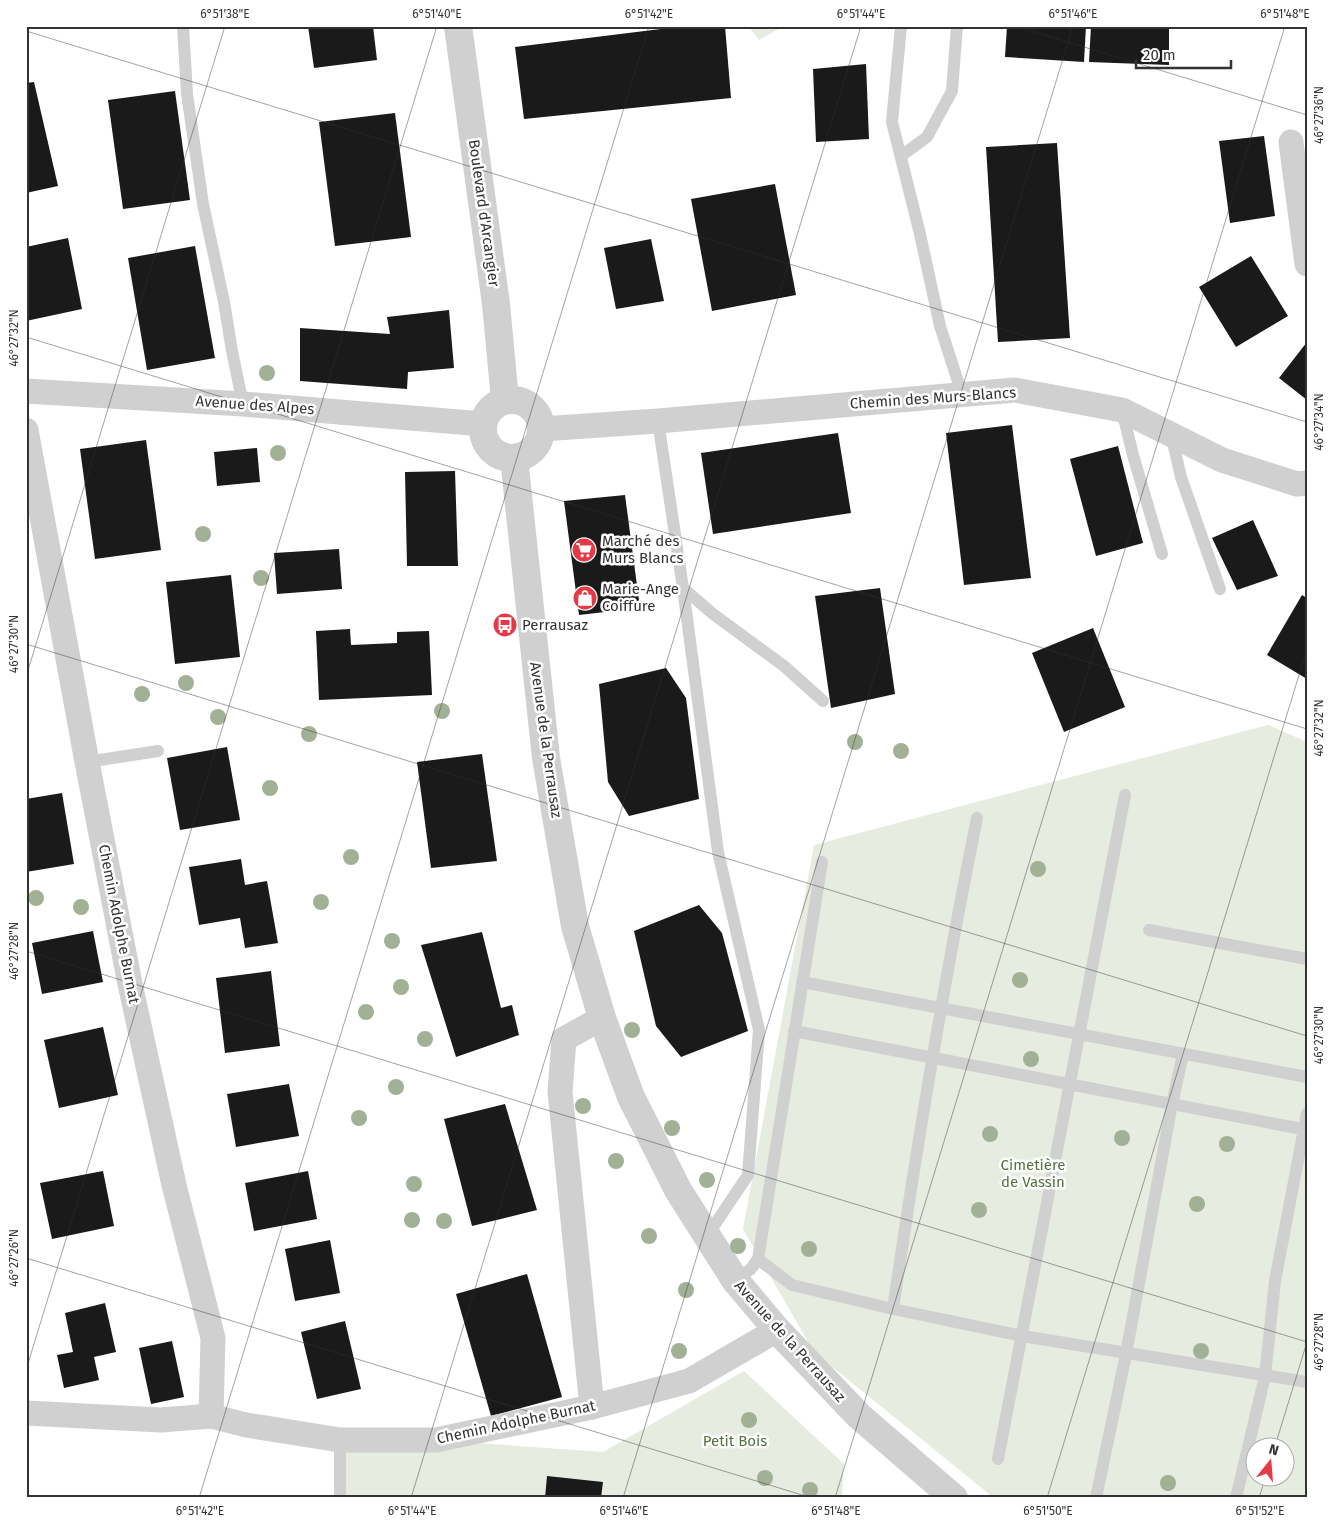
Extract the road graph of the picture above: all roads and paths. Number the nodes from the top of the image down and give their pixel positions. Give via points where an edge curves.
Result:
1 (183, 26) edge
2 (458, 26) edge
3 (901, 26) edge
4 (957, 26) edge
5 (1291, 142) dead end
6 (901, 156) junction
7 (1303, 207) edge
8 (1307, 264) edge
9 (26, 391) edge
10 (962, 394) junction
11 (505, 400) junction
12 (243, 404) junction
13 (1122, 410) junction
14 (658, 421) junction
15 (483, 424) junction
16 (542, 429) junction
17 (26, 430) edge
18 (1171, 434) junction
19 (514, 458) junction
20 (1307, 483) edge
21 (1162, 554) dead end
22 (684, 588) junction
23 (1220, 589) dead end
24 (823, 701) dead end
25 (158, 751) dead end
26 (87, 762) junction
27 (1125, 795) dead end
28 (977, 818) dead end
29 (822, 862) dead end
30 (1150, 930) dead end
31 (1307, 959) edge
32 (802, 982) junction
33 (941, 1008) junction
34 (602, 1018) junction
35 (794, 1031) junction
36 (1080, 1034) junction
37 (1183, 1054) junction
38 (933, 1057) junction
39 (1307, 1078) edge
40 (1070, 1084) junction
41 (1172, 1104) junction
42 (1307, 1113) edge
43 (1305, 1130) edge
44 (707, 1236) junction
45 (758, 1259) junction
46 (735, 1280) junction
47 (893, 1309) junction
48 (777, 1330) junction
49 (1022, 1336) junction
50 (1126, 1354) junction
51 (1265, 1376) junction
52 (1307, 1382) edge
53 (592, 1407) junction
54 (26, 1413) edge
55 (211, 1416) junction
56 (340, 1440) junction
57 (998, 1459) dead end
58 (340, 1498) edge
59 (954, 1498) edge
60 (1096, 1498) edge
61 (1236, 1498) edge

1 - 12 lane via 187,94 203,204
2 - 11 street, Boulevard d'Arcangier via 496,304
3 - 6 lane via 892,122
4 - 6 lane via 952,91 927,137
5 - 7 street
6 - 10 lane via 940,326
7 - 8 street
9 - 12 street, Avenue des Alpes
10 - 13 street, Chemin des Murs-Blancs via 1015,390
10 - 14 street, Chemin des Murs-Blancs
11 - 15 street via 487,413
11 - 16 street via 526,403 535,409
12 - 15 street, Avenue des Alpes
13 - 18 street, Chemin des Murs-Blancs
13 - 21 lane
14 - 16 street, Chemin des Murs-Blancs
14 - 22 lane
15 - 19 street via 483,434 494,452
16 - 19 street via 537,446
17 - 26 street, Chemin Adolphe Burnat
18 - 20 street, Chemin des Murs-Blancs via 1222,460 1297,484
18 - 23 lane via 1181,477
19 - 34 street, Avenue de la Perrausaz via 546,758 575,926
22 - 24 lane via 713,614 784,666
22 - 44 lane via 718,852 759,1030 748,1175
25 - 26 lane
26 - 55 street, Chemin Adolphe Burnat via 174,1185 213,1338
27 - 36 lane
28 - 33 lane
29 - 32 lane
30 - 31 lane
32 - 33 lane
32 - 35 lane
33 - 36 lane
33 - 38 lane
34 - 44 street, Avenue de la Perrausaz via 630,1097 678,1190
34 - 53 street via 564,1039 560,1092 583,1264
35 - 38 lane
35 - 45 lane
36 - 37 lane
36 - 40 lane
37 - 39 lane
37 - 41 lane
38 - 40 lane
38 - 47 lane
40 - 41 lane
40 - 49 lane
41 - 43 lane
41 - 50 lane
42 - 43 lane
43 - 51 lane via 1275,1281
44 - 46 street, Avenue de la Perrausaz
45 - 46 lane via 751,1269
45 - 47 lane via 792,1285
46 - 48 street, Avenue de la Perrausaz
47 - 49 lane
48 - 53 street, Chemin Adolphe Burnat via 689,1381
48 - 59 street, Avenue de la Perrausaz via 859,1416
49 - 50 lane
49 - 57 lane
50 - 51 lane
50 - 60 lane
51 - 52 lane
51 - 61 lane
53 - 56 street, Chemin Adolphe Burnat via 436,1440
54 - 55 street, Chemin Adolphe Burnat via 161,1420
55 - 56 street, Chemin Adolphe Burnat
56 - 58 lane

